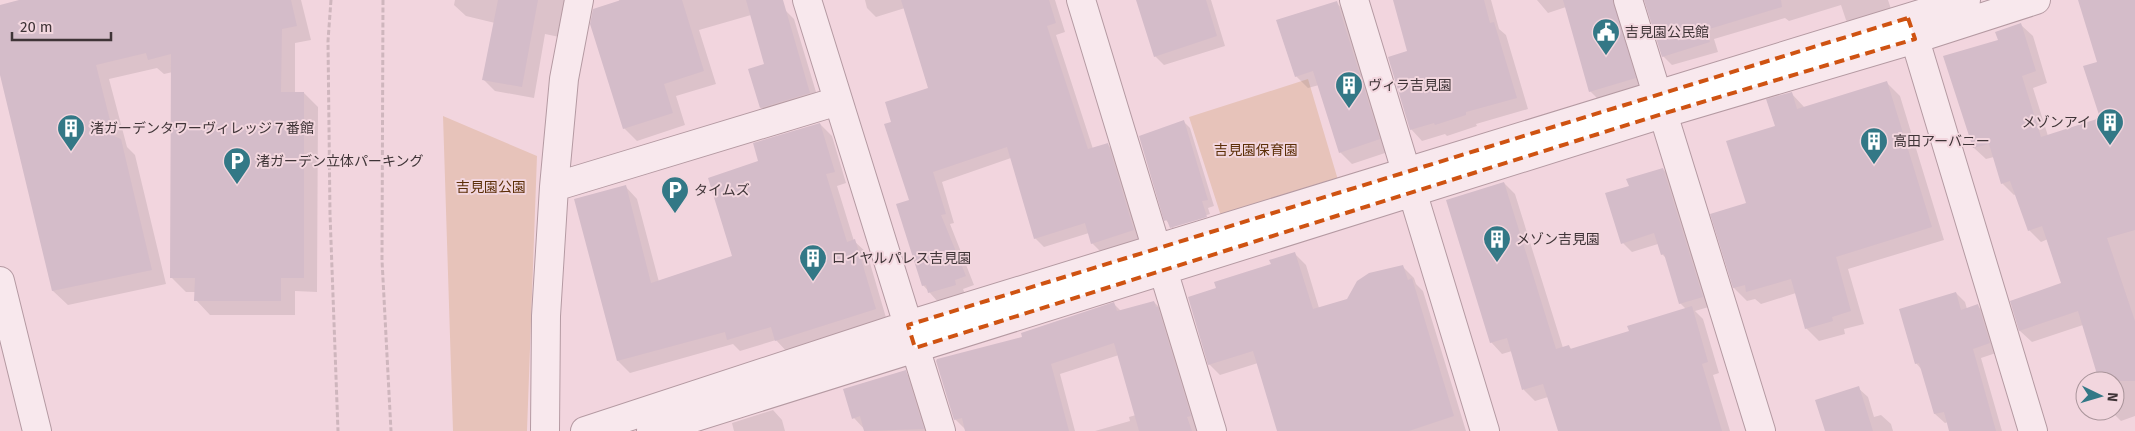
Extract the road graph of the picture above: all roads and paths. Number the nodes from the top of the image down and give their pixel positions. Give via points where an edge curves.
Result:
1 (331, 0) edge
2 (383, 0) edge
3 (579, 0) edge
4 (807, 0) edge
5 (1081, 0) edge
6 (1354, 0) edge
7 (1628, 0) edge
8 (1966, 0) edge
9 (2036, 0) edge
10 (1908, 19) edge
11 (838, 101) junction
12 (1660, 104) junction
13 (1409, 183) junction
14 (554, 187) junction
15 (1161, 259) junction
16 (0, 281) edge
17 (911, 337) junction
18 (37, 431) edge
19 (338, 431) edge
20 (391, 431) edge
21 (545, 431) edge
22 (584, 431) edge
23 (651, 431) edge
24 (942, 431) edge
25 (1212, 431) edge
26 (1485, 431) edge
27 (1761, 431) edge
28 (2033, 431) edge

1 - 19 path via 328,41 330,204
2 - 20 path via 382,260
3 - 14 street via 564,79
4 - 11 street
5 - 15 street
6 - 13 street
7 - 12 street
8 - 10 street
9 - 10 street
10 - 12 street
10 - 28 street
11 - 14 street
11 - 17 street
12 - 13 street
12 - 27 street
13 - 15 street
13 - 26 street
14 - 21 street via 546,316
15 - 17 street
15 - 25 street
16 - 18 street
17 - 22 street
17 - 23 street
17 - 24 street

